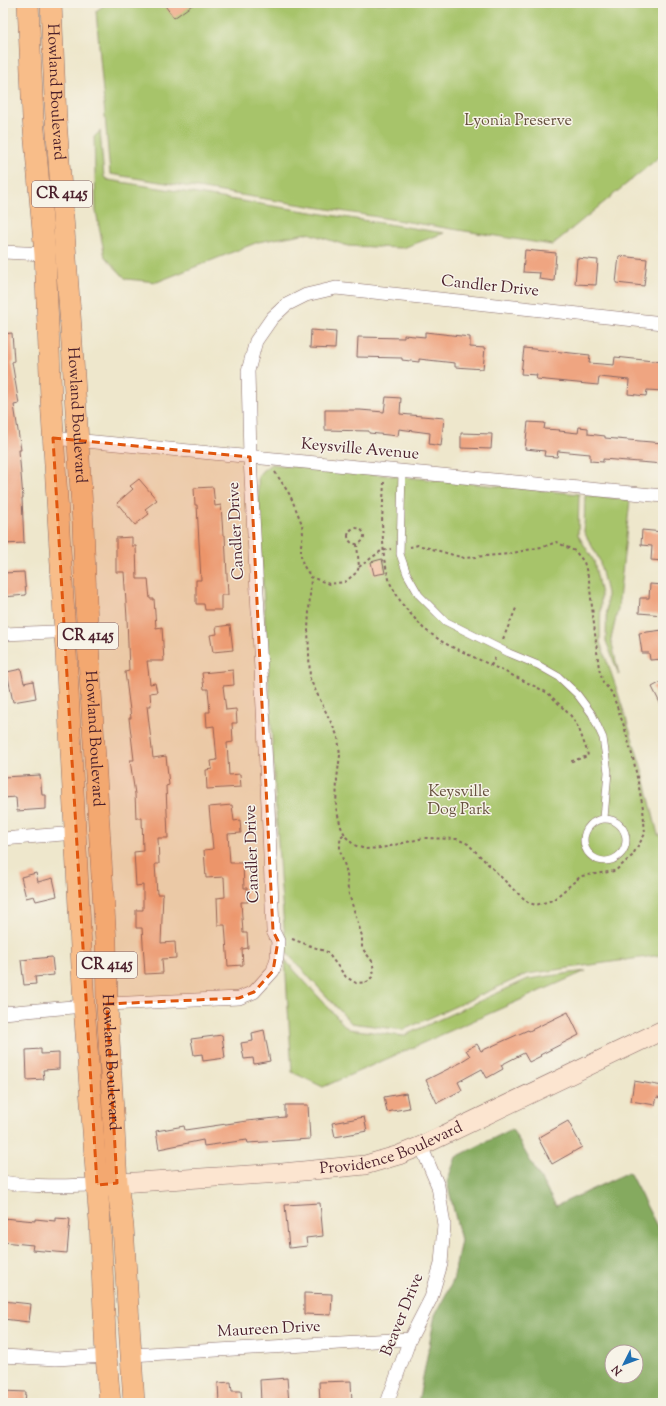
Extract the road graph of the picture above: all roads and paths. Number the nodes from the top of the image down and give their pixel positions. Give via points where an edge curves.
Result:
1 (28, 3) edge
2 (51, 3) edge
3 (3, 252) edge
4 (44, 254) junction
5 (663, 323) edge
6 (53, 438) junction
7 (77, 440) junction
8 (250, 457) junction
9 (274, 470) dead end
10 (402, 471) junction
11 (663, 496) edge
12 (358, 544) junction
13 (409, 547) dead end
14 (392, 549) dead end
15 (359, 567) junction
16 (311, 576) junction
17 (517, 606) dead end
18 (65, 632) junction
19 (3, 634) edge
20 (502, 642) dead end
21 (496, 654) dead end
22 (491, 666) dead end
23 (604, 818) junction
24 (75, 833) junction
25 (344, 834) junction
26 (3, 839) edge
27 (292, 939) dead end
28 (107, 1004) junction
29 (84, 1006) junction
30 (3, 1013) edge
31 (663, 1030) edge
32 (422, 1146) junction
33 (3, 1182) edge
34 (107, 1184) junction
35 (410, 1338) junction
36 (131, 1355) junction
37 (3, 1356) edge
38 (106, 1356) junction
39 (110, 1403) edge
40 (134, 1403) edge
41 (387, 1403) edge

1 - 4 main road, Howland Boulevard / CR 4145 via 33,118
2 - 7 main road, Howland Boulevard / CR 4145
3 - 4 street
4 - 6 main road, Howland Boulevard / CR 4145
5 - 8 street, Candler Drive via 336,288 306,295 286,305 272,318 256,342 248,371
6 - 7 street, Keysville Avenue
6 - 18 main road, Howland Boulevard / CR 4145
7 - 8 street, Keysville Avenue
7 - 28 main road, Howland Boulevard / CR 4145 via 106,943
8 - 10 street, Keysville Avenue
8 - 28 street, Candler Drive via 273,931 278,942 277,958 273,971 254,992 239,998
9 - 16 path via 290,495 302,524 301,556 303,565
10 - 11 street, Keysville Avenue
10 - 23 lane via 400,554 407,574 420,595 445,620 538,665 559,677 577,694 592,714 603,738 608,772
12 - 12 path via 352,544 348,537 349,532 355,528 364,534 363,540
12 - 15 path
13 - 25 path via 418,545 464,558 508,554 556,542 580,556 589,580 599,669 612,693 624,726 643,808 645,834 632,856 615,871 581,876 553,900 536,905 514,890 468,844 457,839 424,838 382,848 365,849 354,844
14 - 15 path via 381,551
15 - 16 path via 345,582 337,584 329,584
16 - 25 path via 308,629 310,679 338,737 340,755 336,808
17 - 20 path
18 - 19 street
18 - 24 main road, Howland Boulevard / CR 4145
21 - 22 path
23 - 23 lane via 591,824 584,836 587,850 597,859 604,861 617,857 622,852 626,839 622,826
24 - 26 street
24 - 29 main road, Howland Boulevard / CR 4145
25 - 27 path via 341,837 340,850 347,873 348,891 362,936 362,948 372,961 372,977 367,982 356,983 346,977 327,952
28 - 34 main road, Howland Boulevard / CR 4145
29 - 30 street
29 - 34 main road, Howland Boulevard / CR 4145
31 - 32 main road, Providence Boulevard
32 - 34 main road, Providence Boulevard via 365,1165
32 - 35 street, Beaver Drive via 438,1186 444,1224 441,1264 431,1298
33 - 34 street via 55,1186
34 - 36 main road, Howland Boulevard / CR 4145 via 124,1226
34 - 38 main road, Howland Boulevard / CR 4145 via 100,1222
35 - 36 street, Maureen Drive
35 - 41 street, Beaver Drive
36 - 40 main road, Howland Boulevard / CR 4145
37 - 38 street via 56,1359
38 - 39 main road, Howland Boulevard / CR 4145

